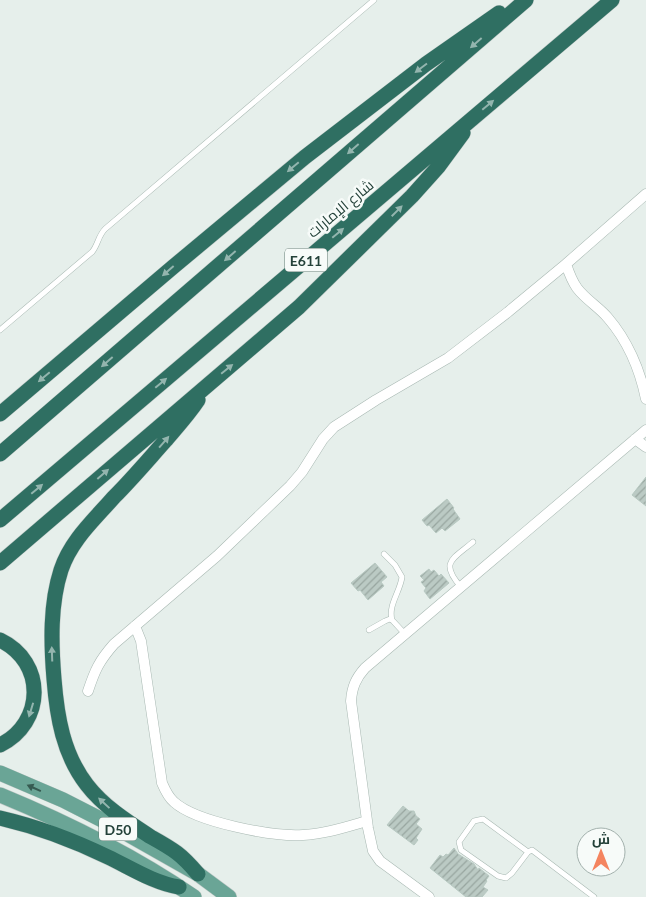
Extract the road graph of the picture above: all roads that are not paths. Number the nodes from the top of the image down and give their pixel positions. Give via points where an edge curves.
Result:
1 (374, 0) edge
2 (519, 0) edge
3 (526, 0) edge
4 (612, 0) edge
5 (471, 119) junction
6 (646, 194) edge
7 (566, 264) junction
8 (0, 330) edge
9 (208, 384) junction
10 (646, 399) edge
11 (0, 414) edge
12 (646, 430) edge
13 (635, 439) junction
14 (646, 447) edge
15 (0, 454) edge
16 (0, 520) edge
17 (473, 542) dead end
18 (384, 554) dead end
19 (0, 563) edge
20 (461, 587) junction
21 (392, 620) junction
22 (135, 626) junction
23 (369, 630) dead end
24 (405, 634) junction
25 (0, 640) edge
26 (88, 691) dead end
27 (0, 745) edge
28 (0, 773) edge
29 (0, 795) edge
30 (0, 818) edge
31 (367, 821) junction
32 (528, 852) junction
33 (198, 874) junction
34 (179, 887) junction
35 (194, 897) edge
36 (229, 897) edge
37 (429, 897) edge
38 (594, 897) edge

1 - 8 lane via 105,229 92,252
2 -> 11 highway via 457,42 305,157
3 -> 15 highway
5 -> 4 highway, شارع الإمارات / E611
9 -> 5 highway via 299,307 426,182
16 -> 5 highway, شارع الإمارات / E611
6 - 7 street
7 - 10 street via 577,288 621,335
7 - 22 street via 448,358 334,427 290,486 217,556
19 -> 9 highway
33 -> 9 highway via 178,853 104,804 77,770 68,754 57,710 52,631 59,578 75,542 183,420
12 - 13 street
13 - 14 street
13 - 20 street
17 - 20 lane via 452,559 449,566 451,575
18 - 21 lane via 402,577 391,608
20 - 24 street
21 - 23 lane
21 - 24 lane
22 - 26 street via 100,661
22 - 31 street via 141,641 162,783 173,802 202,817 283,834 315,834
24 - 31 street via 365,668 352,688 350,701
25 -> 27 highway via 25,662 34,692 32,708 23,727
33 -> 28 main road, D50 via 63,800
29 - 34 main road, D50 via 102,842
30 - 34 highway via 58,834 159,881
31 - 37 street via 373,851 380,860
32 - 32 lane via 506,878 498,876 461,850 459,842 474,821 482,819
32 - 38 lane via 532,850
33 - 36 main road, D50
34 - 35 main road, D50

